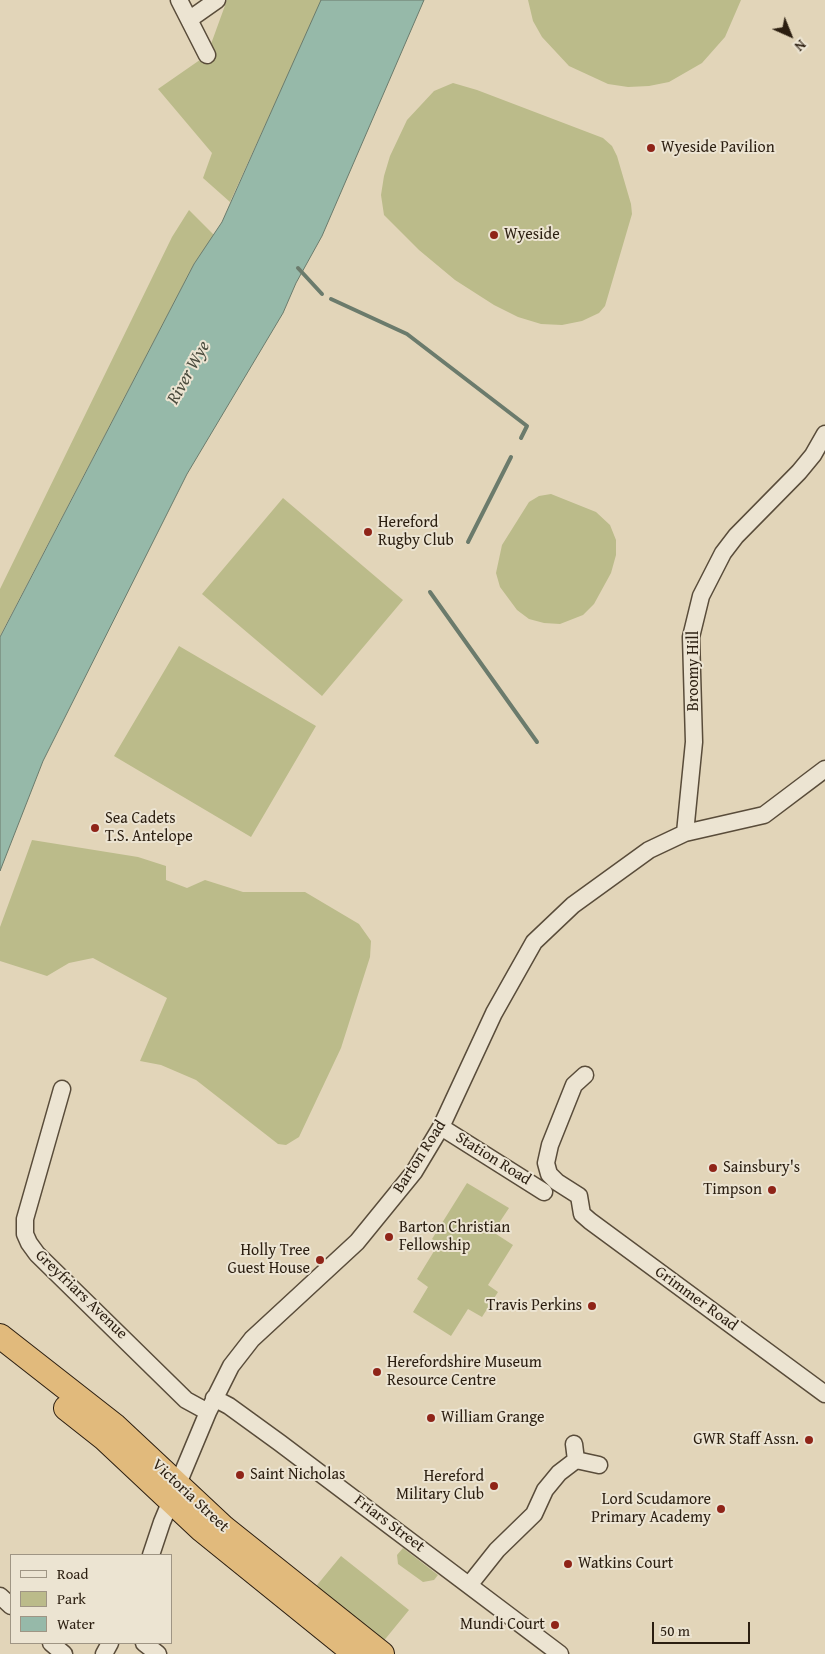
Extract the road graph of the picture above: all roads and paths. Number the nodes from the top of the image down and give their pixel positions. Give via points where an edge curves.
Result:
1 (179, 0) edge
2 (217, 0) edge
3 (190, 19) junction
4 (207, 55) dead end
5 (825, 434) edge
6 (825, 769) edge
7 (685, 833) junction
8 (585, 1075) dead end
9 (62, 1089) dead end
10 (442, 1127) junction
11 (544, 1192) dead end
12 (0, 1336) edge
13 (15, 1360) edge
14 (825, 1394) edge
15 (211, 1405) junction
16 (599, 1466) dead end
17 (174, 1493) junction
18 (151, 1554) edge
19 (470, 1584) junction
20 (0, 1596) edge
21 (10, 1605) edge
22 (52, 1644) edge
23 (145, 1644) edge
24 (64, 1654) edge
25 (158, 1654) edge
26 (356, 1654) edge
27 (382, 1654) edge
28 (560, 1654) edge

1 - 3 street
2 - 3 street
3 - 4 street
5 - 7 street, Broomy Hill via 799,472 731,542 701,596 691,637 694,742
6 - 7 street, Barton Road via 764,815
7 - 10 street, Barton Road via 632,860 566,911 534,942 494,1013
8 - 14 street, Grimmer Road via 574,1085 550,1144 546,1164 549,1174 579,1196 582,1214 590,1221
9 - 15 street, Greyfriars Avenue via 26,1219 24,1234 28,1243 186,1400
10 - 11 street, Station Road
10 - 15 street, Barton Road via 414,1172 357,1242 240,1352
12 - 13 highway, Victoria Street
13 - 17 highway, Victoria Street via 115,1426
15 - 17 street, Barton Road
15 - 19 street, Friars Street via 229,1406
16 - 19 street via 575,1452 546,1490 534,1514 497,1550
17 - 18 street, Barton Road
17 - 26 highway, Victoria Street via 202,1530
17 - 27 highway, Victoria Street via 224,1528
19 - 28 street, Friars Street
20 - 21 street
22 - 24 street
23 - 25 street

